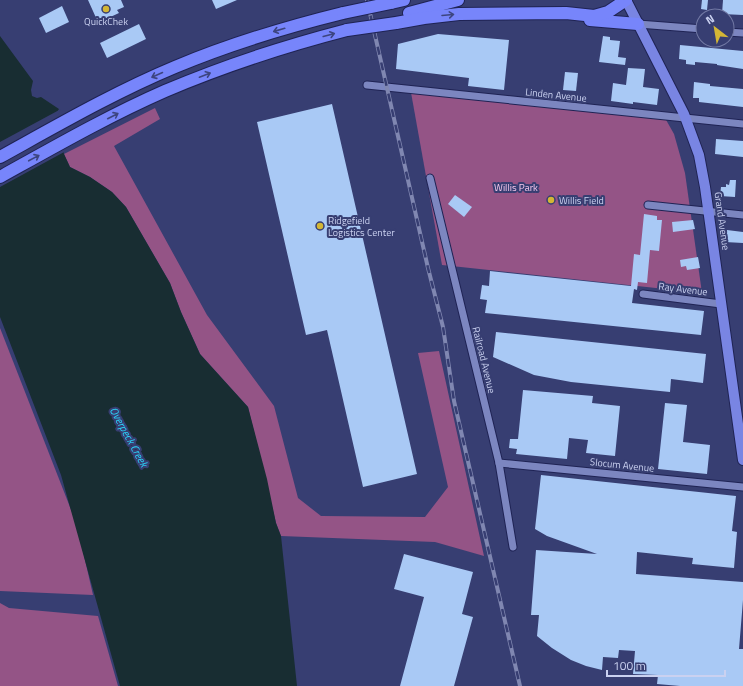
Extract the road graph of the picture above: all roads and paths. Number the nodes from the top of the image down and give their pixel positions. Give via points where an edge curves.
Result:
1 (376, 0) edge
2 (404, 0) edge
3 (458, 0) edge
4 (626, 0) edge
5 (343, 12) junction
6 (541, 13) junction
7 (395, 20) junction
8 (638, 24) junction
9 (695, 28) edge
10 (367, 85) dead end
11 (686, 119) junction
12 (743, 124) edge
13 (0, 156) edge
14 (0, 177) edge
15 (430, 178) dead end
16 (648, 205) dead end
17 (709, 212) junction
18 (743, 215) edge
19 (643, 294) dead end
20 (721, 304) junction
21 (739, 403) edge
22 (743, 460) edge
23 (499, 463) junction
24 (743, 487) edge
25 (513, 547) dead end

1 - 5 highway, bridge
2 - 5 highway, bridge
3 - 7 highway
4 - 6 highway via 608,12 597,15
4 - 8 main road, Grand Avenue
5 -> 13 highway via 265,34 199,58 129,88
7 -> 6 highway via 450,15
6 - 8 highway
14 -> 7 highway, bridge via 140,103 205,75 274,50
8 - 9 street
8 - 11 main road, Grand Avenue
10 - 11 street, Linden Avenue
11 - 12 street, Linden Avenue
11 - 17 main road, Grand Avenue via 700,162
15 - 23 street, Railroad Avenue
16 - 17 street
17 - 18 street
17 - 20 main road, Grand Avenue
19 - 20 street, Ray Avenue
20 - 21 main road, Grand Avenue
21 - 22 main road, Grand Avenue
23 - 24 street, Slocum Avenue
23 - 25 street, Railroad Avenue

